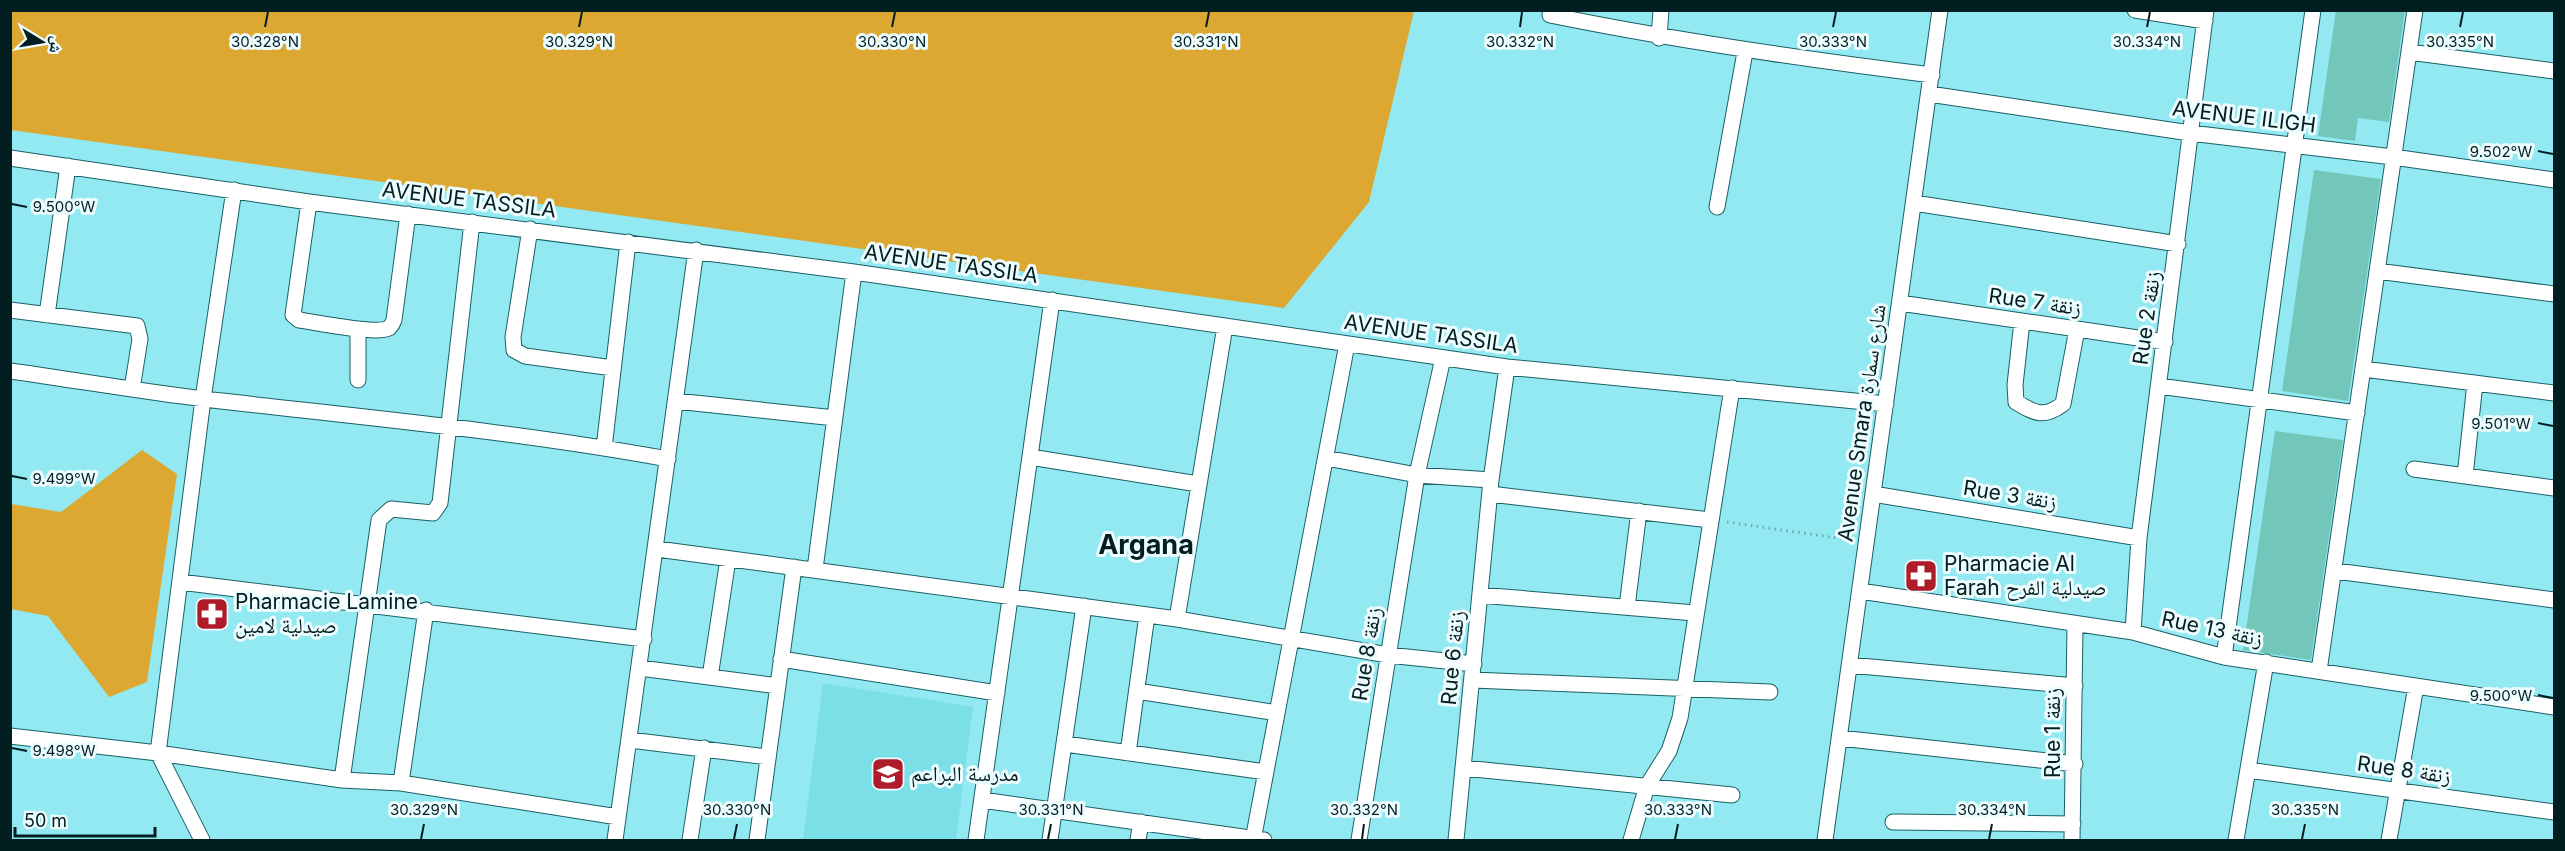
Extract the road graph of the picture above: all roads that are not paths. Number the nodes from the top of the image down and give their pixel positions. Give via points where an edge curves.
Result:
1 (1661, 10) edge
2 (1940, 10) edge
3 (2135, 10) edge
4 (2313, 10) edge
5 (2415, 10) edge
6 (1550, 15) dead end
7 (2206, 16) edge
8 (1659, 38) junction
9 (1745, 52) junction
10 (2409, 52) junction
11 (2554, 71) edge
12 (1932, 75) junction
13 (1929, 94) junction
14 (2190, 133) junction
15 (2296, 145) junction
16 (2393, 157) junction
17 (10, 158) edge
18 (69, 166) junction
19 (2554, 180) edge
20 (234, 190) junction
21 (309, 202) junction
22 (1914, 203) junction
23 (1717, 207) dead end
24 (408, 214) junction
25 (472, 222) junction
26 (530, 229) junction
27 (628, 242) junction
28 (2178, 244) junction
29 (696, 250) junction
30 (854, 272) junction
31 (2377, 272) junction
32 (2554, 294) edge
33 (1052, 300) junction
34 (1900, 303) junction
35 (10, 310) edge
36 (47, 315) junction
37 (2022, 321) junction
38 (1225, 326) junction
39 (358, 329) junction
40 (2077, 329) junction
41 (2165, 342) junction
42 (1347, 344) junction
43 (1443, 358) junction
44 (1507, 367) junction
45 (613, 368) junction
46 (2363, 369) junction
47 (10, 371) edge
48 (358, 380) dead end
49 (2475, 383) junction
50 (2159, 386) junction
51 (1732, 388) junction
52 (132, 389) junction
53 (2554, 393) edge
54 (203, 399) junction
55 (2258, 399) junction
56 (676, 401) junction
57 (1886, 404) junction
58 (2357, 413) junction
59 (835, 418) junction
60 (448, 427) junction
61 (604, 448) junction
62 (1030, 457) junction
63 (1326, 458) junction
64 (668, 459) junction
65 (2414, 469) dead end
66 (1417, 475) junction
67 (2464, 476) junction
68 (1198, 484) junction
69 (1491, 487) junction
70 (2554, 488) edge
71 (1873, 494) junction
72 (1639, 511) junction
73 (1710, 520) junction
74 (2139, 538) junction
75 (657, 549) junction
76 (728, 559) junction
77 (794, 567) junction
78 (815, 569) junction
79 (2336, 571) junction
80 (180, 582) junction
81 (1860, 591) junction
82 (1480, 595) junction
83 (1011, 596) junction
84 (2554, 600) edge
85 (368, 603) junction
86 (1084, 606) junction
87 (1626, 607) junction
88 (426, 610) junction
89 (1695, 613) junction
90 (1148, 615) junction
91 (1177, 619) junction
92 (2075, 625) junction
93 (2133, 632) junction
94 (644, 639) junction
95 (1291, 639) junction
96 (1388, 655) junction
97 (2224, 657) junction
98 (781, 659) junction
99 (2266, 662) junction
100 (1850, 664) junction
101 (640, 668) junction
102 (2319, 671) junction
103 (1473, 672) junction
104 (710, 677) junction
105 (778, 686) junction
106 (2075, 686) junction
107 (2416, 686) junction
108 (1684, 690) junction
109 (1137, 691) junction
110 (1770, 692) dead end
111 (997, 693) junction
112 (2554, 707) edge
113 (1277, 713) junction
114 (10, 736) edge
115 (1840, 738) junction
116 (630, 740) junction
117 (1065, 744) junction
118 (704, 748) junction
119 (158, 753) junction
120 (1128, 753) junction
121 (768, 757) junction
122 (2074, 764) junction
123 (1464, 768) junction
124 (2248, 770) junction
125 (1266, 771) junction
126 (342, 780) junction
127 (401, 783) junction
128 (1647, 786) junction
129 (2398, 790) junction
130 (1732, 795) dead end
131 (982, 800) junction
132 (1055, 812) junction
133 (2554, 812) edge
134 (618, 817) junction
135 (1141, 822) junction
136 (1893, 822) dead end
137 (2073, 824) junction
138 (202, 840) edge
139 (615, 840) edge
140 (690, 840) edge
141 (757, 840) edge
142 (976, 840) edge
143 (1050, 840) edge
144 (1138, 840) edge
145 (1257, 840) edge
146 (1359, 840) edge
147 (1456, 840) edge
148 (1631, 840) edge
149 (1825, 840) edge
150 (2072, 840) edge
151 (2236, 840) edge
152 (2389, 840) edge

1 - 8 street
2 - 12 street, Avenue Smara شارع سمارة
3 - 7 street
4 - 15 street
5 - 10 street
6 - 8 street
7 - 14 street, Rue 2 زنقة
8 - 9 street
9 - 12 street
9 - 23 street
10 - 11 street
10 - 16 street
12 - 13 street, Avenue Smara شارع سمارة
13 - 14 street, AVENUE ILIGH
13 - 22 street, Avenue Smara شارع سمارة
14 - 15 street, AVENUE ILIGH
14 - 28 street, Rue 2 زنقة
15 - 16 street, AVENUE ILIGH
15 - 55 street
16 - 19 street, AVENUE ILIGH
16 - 31 street
17 - 18 street, AVENUE TASSILA
18 - 20 street, AVENUE TASSILA
18 - 36 street
20 - 21 street, AVENUE TASSILA
20 - 54 street
21 - 24 street, AVENUE TASSILA
21 - 39 street via 293,315 299,320
22 - 28 street
22 - 34 street, Avenue Smara شارع سمارة
24 - 25 street, AVENUE TASSILA
24 - 39 street via 394,320 383,329
25 - 26 street, AVENUE TASSILA
25 - 60 street
26 - 27 street, AVENUE TASSILA
26 - 45 street via 514,350 525,356
27 - 29 street, AVENUE TASSILA
27 - 45 street
28 - 41 street, Rue 2 زنقة
29 - 30 street, AVENUE TASSILA
29 - 56 street
30 - 33 street, AVENUE TASSILA
30 - 59 street
31 - 32 street
31 - 46 street
33 - 38 street, AVENUE TASSILA
33 - 62 street
34 - 37 street, Rue 7 زنقة
34 - 57 street, Avenue Smara شارع سمارة
35 - 36 street
36 - 52 street via 137,326 140,339
37 - 40 street, Rue 7 زنقة
37 - 40 street via 2016,402 2032,412 2050,414 2063,404
38 - 42 street, AVENUE TASSILA
38 - 68 street
39 - 48 street
40 - 41 street, Rue 7 زنقة
41 - 50 street, Rue 2 زنقة
42 - 43 street, AVENUE TASSILA
42 - 63 street
43 - 44 street, AVENUE TASSILA
43 - 66 street, Rue 8 زنقة
44 - 51 street, AVENUE TASSILA
44 - 69 street, Rue 6 زنقة
45 - 61 street
46 - 49 street
46 - 58 street
47 - 52 street
49 - 53 street
49 - 67 street
50 - 55 street
50 - 74 street, Rue 2 زنقة
51 - 57 street, AVENUE TASSILA
51 - 73 street
52 - 54 street
54 - 60 street
54 - 80 street
55 - 58 street
55 - 97 street
56 - 59 street
56 - 64 street
57 - 71 street, Avenue Smara شارع سمارة
58 - 79 street
59 - 78 street
60 - 61 street
60 - 85 street via 439,508 431,513 391,509 382,515
61 - 64 street
62 - 68 street
62 - 83 street
63 - 66 street
63 - 95 street
64 - 75 street
65 - 67 street
66 - 69 street
66 - 96 street, Rue 8 زنقة
67 - 70 street
68 - 91 street
69 - 72 street
69 - 82 street, Rue 6 زنقة
71 - 74 street, Rue 3 زنقة
71 - 81 street, Avenue Smara شارع سمارة
72 - 73 street
72 - 87 street
73 - 89 street
74 - 93 street, Rue 2 زنقة
75 - 76 street
75 - 94 street
76 - 77 street
76 - 104 street
77 - 78 street
77 - 98 street
78 - 83 street
79 - 84 street
79 - 102 street
80 - 85 street
80 - 119 street
81 - 92 street, Rue 13 زنقة
81 - 100 street, Avenue Smara شارع سمارة
82 - 87 street
82 - 103 street, Rue 6 زنقة
83 - 86 street
83 - 111 street
85 - 88 street
85 - 126 street
86 - 90 street
86 - 117 street
87 - 89 street
88 - 94 street
88 - 127 street
89 - 108 street
90 - 91 street
90 - 109 street
91 - 95 street
92 - 93 street, Rue 13 زنقة
92 - 106 street, Rue 1 زنقة
93 - 97 street, Rue 13 زنقة
94 - 101 street
95 - 96 street
95 - 113 street
96 - 103 street
96 - 146 street, Rue 8 زنقة
97 - 99 street, Rue 13 زنقة
98 - 105 street
98 - 111 street
99 - 102 street, Rue 13 زنقة
99 - 124 street
100 - 106 street
100 - 115 street, Avenue Smara شارع سمارة
101 - 104 street
101 - 116 street
102 - 107 street, Rue 13 زنقة
103 - 108 street
103 - 123 street, Rue 6 زنقة
104 - 105 street
105 - 121 street
106 - 122 street, Rue 1 زنقة
107 - 112 street, Rue 13 زنقة
107 - 129 street
108 - 110 street
108 - 128 street via 1675,737
109 - 113 street
109 - 120 street
111 - 131 street
113 - 125 street
114 - 119 street
115 - 122 street
115 - 149 street, Avenue Smara شارع سمارة
116 - 118 street
116 - 134 street
117 - 120 street
117 - 132 street
118 - 121 street
118 - 140 street
119 - 126 street
119 - 138 street
120 - 125 street
121 - 141 street
122 - 137 street, Rue 1 زنقة
123 - 128 street
123 - 147 street, Rue 6 زنقة
124 - 129 street, Rue 8 زنقة
124 - 151 street
125 - 145 street
126 - 127 street
127 - 134 street
128 - 130 street
128 - 148 street
129 - 133 street, Rue 8 زنقة
129 - 152 street
131 - 132 street
131 - 142 street
132 - 135 street
132 - 143 street
134 - 139 street
135 - 144 street
135 - 145 street
136 - 137 street
137 - 150 street, Rue 1 زنقة

